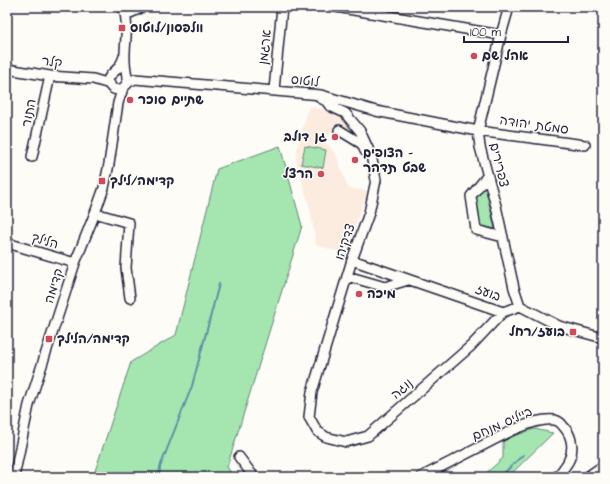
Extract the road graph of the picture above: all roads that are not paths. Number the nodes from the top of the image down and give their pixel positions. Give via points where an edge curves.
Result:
1 (143, 7) edge
2 (282, 7) edge
3 (336, 7) edge
4 (509, 7) edge
5 (125, 11) edge
6 (501, 35) junction
7 (125, 55) junction
8 (7, 69) edge
9 (113, 73) junction
10 (50, 76) junction
11 (93, 79) junction
12 (120, 84) junction
13 (274, 90) junction
14 (321, 95) junction
15 (339, 130) dead end
16 (478, 130) junction
17 (585, 145) dead end
18 (32, 157) dead end
19 (488, 175) junction
20 (375, 185) junction
21 (95, 213) junction
22 (503, 236) junction
23 (7, 243) edge
24 (352, 260) junction
25 (75, 264) junction
26 (348, 276) junction
27 (408, 280) junction
28 (130, 298) dead end
29 (520, 306) junction
30 (503, 312) junction
31 (603, 338) edge
32 (308, 417) joint
33 (239, 457) dead end
34 (603, 466) edge
35 (14, 477) edge
36 (254, 477) edge
37 (421, 477) edge
38 (558, 477) edge
39 (587, 477) edge

1 - 5 street
2 - 13 street, ארגמן
3 - 6 street
4 - 6 street, צפרירים
5 - 7 street
6 - 16 street, צפרירים
7 - 9 street
7 - 12 street
8 - 10 street, קלר
9 - 11 street, קלר
9 - 12 street via 109,78
9 - 12 street via 122,72
10 - 11 street, קלר
10 - 18 street, התור
11 - 12 street, קלר
12 - 13 street, לוטוס via 135,79
12 - 21 street, קדימה via 109,164
13 - 14 street, לוטוס
14 - 16 street, לוטוס via 376,111
14 - 20 street, צדקיהו via 320,98 330,106 345,113 360,131 371,155
15 - 20 street via 352,133 362,144 368,156
16 - 17 street, סמטת יהודה
16 - 19 street, צפרירים
19 - 22 street, צפרירים
19 - 22 street via 471,196 476,230
20 - 24 street, צדקיהו via 369,213
21 - 25 street, קדימה
21 - 28 street via 129,223 126,268
22 - 29 street, צפרירים
23 - 25 street, הלילך
24 - 26 street, צדקיהו
24 - 27 street, בועז
25 - 35 street, קדימה via 29,405
26 - 27 street via 385,287
26 - 32 street, צדקיהו via 312,392
27 - 30 street, בועז
29 - 30 street, בועז
29 - 31 street via 559,326
30 - 32 street, נוגה via 471,346 368,436 346,442 326,438 317,431
33 - 36 street
34 - 39 street
37 - 38 street, בייליס מנחם via 513,430 542,420 556,420 561,423 568,431 572,444 569,461

